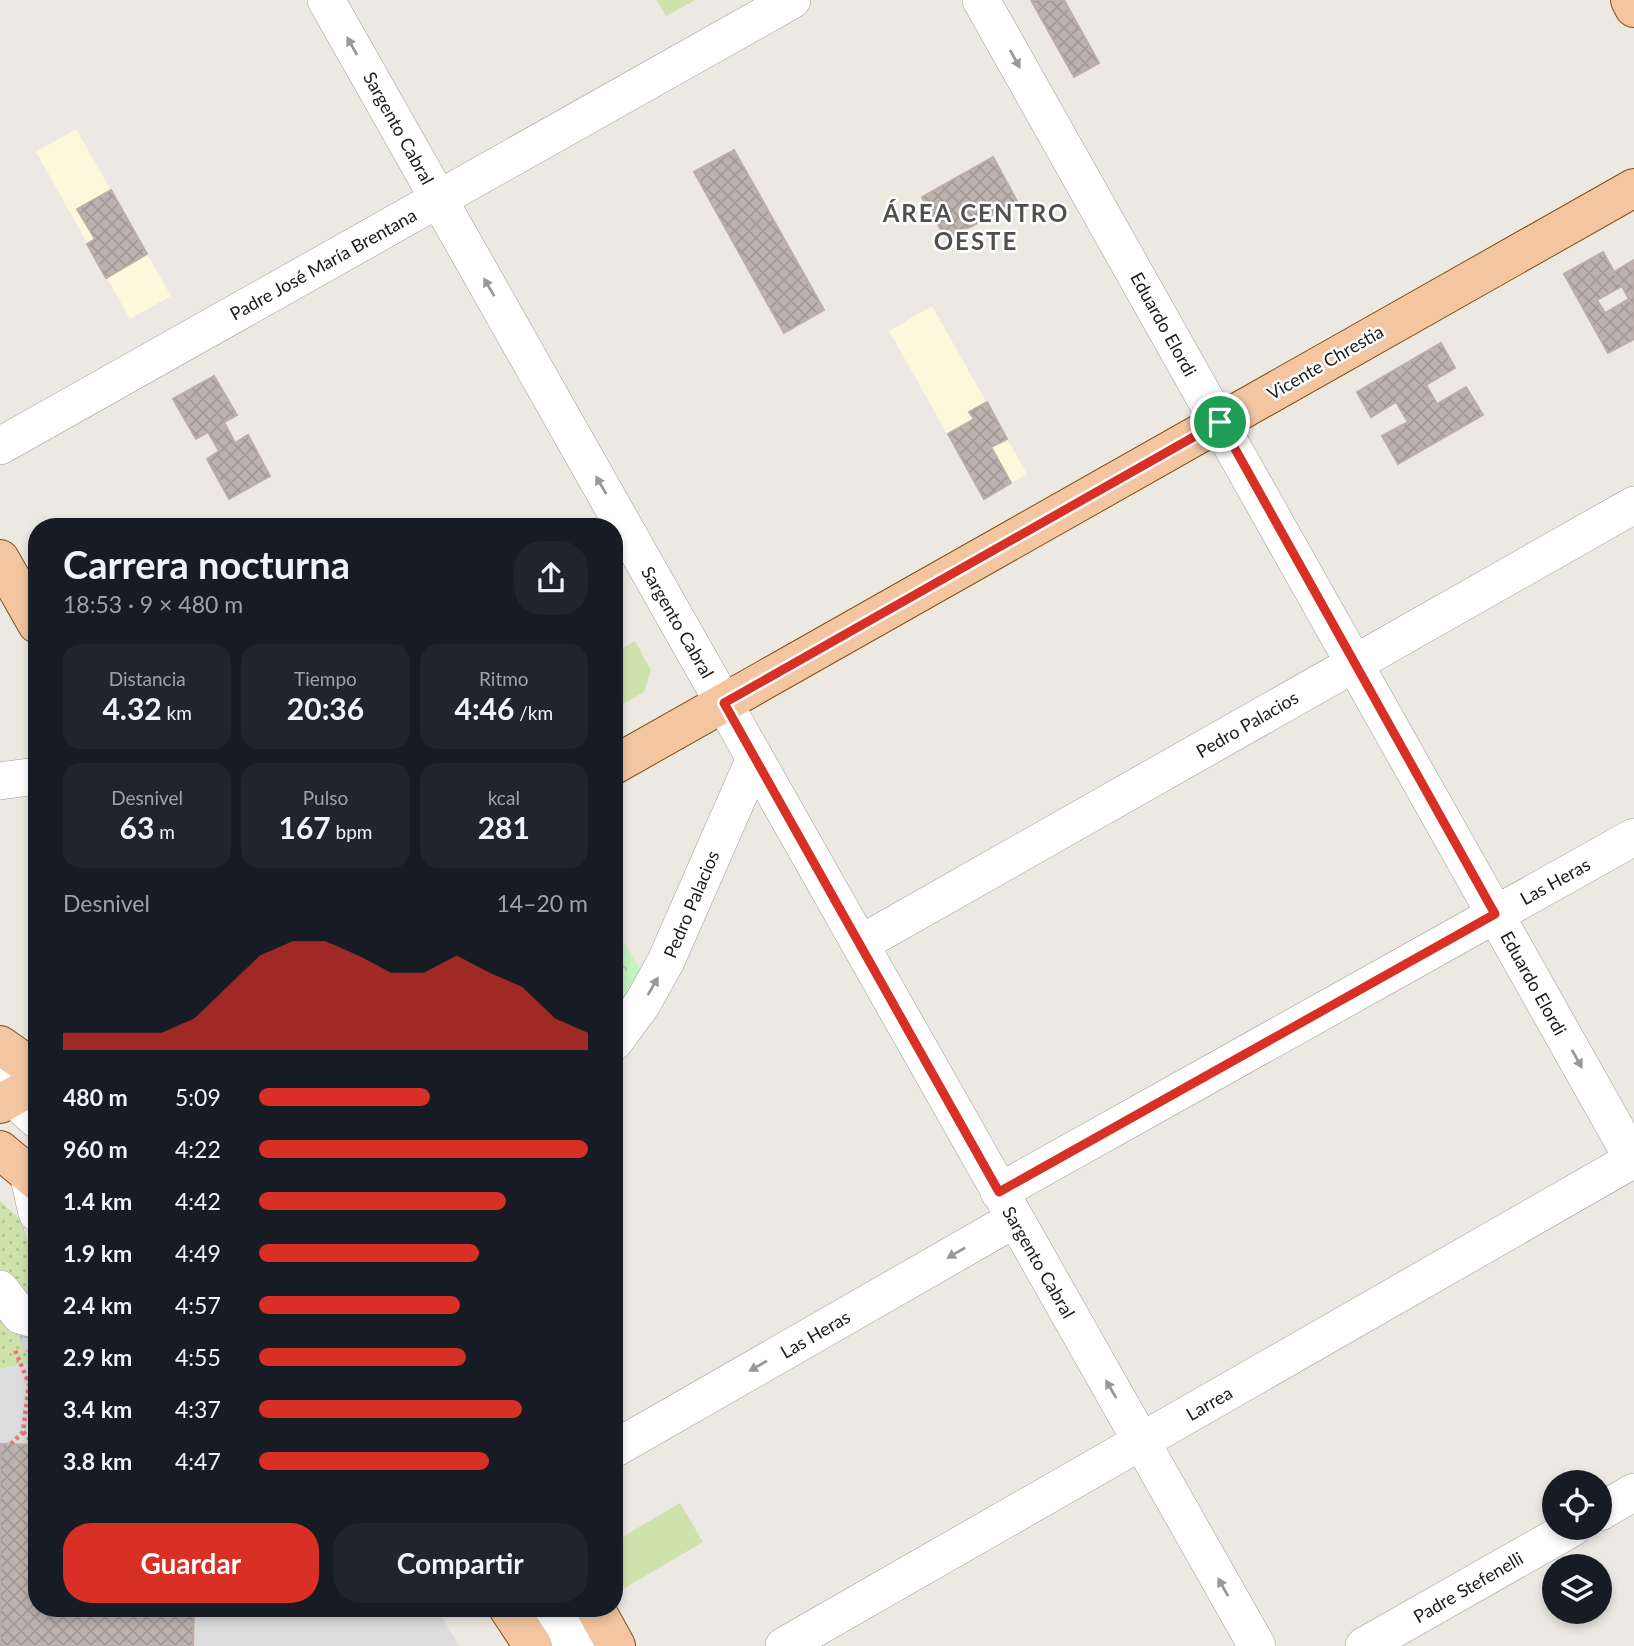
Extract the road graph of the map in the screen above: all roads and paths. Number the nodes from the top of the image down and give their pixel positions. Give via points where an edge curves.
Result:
1 (326, 0) edge
2 (792, 0) edge
3 (981, 0) edge
4 (1630, 0) edge
5 (1634, 8) edge
6 (1634, 188) edge
7 (439, 199) junction
8 (1220, 422) junction
9 (0, 446) edge
10 (1634, 505) edge
11 (619, 518) edge
12 (623, 524) edge
13 (0, 559) edge
14 (28, 608) edge
15 (1355, 663) junction
16 (724, 703) junction
17 (755, 758) junction
18 (623, 760) edge
19 (28, 777) edge
20 (0, 781) edge
21 (1634, 837) edge
22 (1495, 914) junction
23 (860, 944) junction
24 (623, 1029) edge
25 (0, 1045) edge
26 (0, 1058) edge
27 (19, 1117) edge
28 (1634, 1160) edge
29 (28, 1165) edge
30 (1007, 1206) junction
31 (0, 1289) edge
32 (27, 1337) edge
33 (28, 1360) edge
34 (28, 1381) edge
35 (28, 1392) edge
36 (23, 1432) junction
37 (28, 1437) edge
38 (1141, 1441) junction
39 (623, 1443) edge
40 (11, 1444) dead end
41 (1634, 1492) edge
42 (1612, 1505) edge
43 (1551, 1540) edge
44 (514, 1617) edge
45 (541, 1617) edge
46 (579, 1617) edge
47 (600, 1617) edge
48 (533, 1646) edge
49 (557, 1646) edge
50 (595, 1646) edge
51 (616, 1646) edge
52 (784, 1646) edge
53 (1257, 1646) edge
54 (1364, 1646) edge

7 -> 1 street, Sargento Cabral
2 - 7 street, Padre José María Brentana
3 -> 8 street, Eduardo Elordi
4 - 5 main road
6 - 8 main road, Vicente Chrestia
7 - 9 street, Padre José María Brentana
11 -> 7 street, Sargento Cabral
8 - 15 street, Eduardo Elordi
8 - 16 main road, Vicente Chrestia
10 - 15 street, Pedro Palacios
16 -> 12 street, Sargento Cabral
13 - 14 main road
15 - 22 street, Eduardo Elordi
15 - 23 street, Pedro Palacios
16 - 17 street, Sargento Cabral
16 - 18 main road, Vicente Chrestia
17 - 23 street, Sargento Cabral
24 -> 17 street, Pedro Palacios via 666,961
19 - 20 street
21 - 22 street, Las Heras
22 -> 28 street, Eduardo Elordi
22 - 30 street, Las Heras
23 - 30 street, Sargento Cabral
25 - 27 main road
26 - 27 street
27 - 29 street
28 - 38 street, Larrea
38 -> 30 street, Sargento Cabral
30 -> 39 street, Las Heras
31 - 32 street via 20,1315
32 - 33 path
32 - 34 path via 21,1360
35 - 36 path
36 - 37 path
36 - 40 path
38 - 52 street, Larrea
53 -> 38 street, Sargento Cabral
41 - 42 street
43 - 54 street, Padre Stefenelli
44 - 48 main road
45 - 49 street
46 - 50 street
47 - 51 main road

